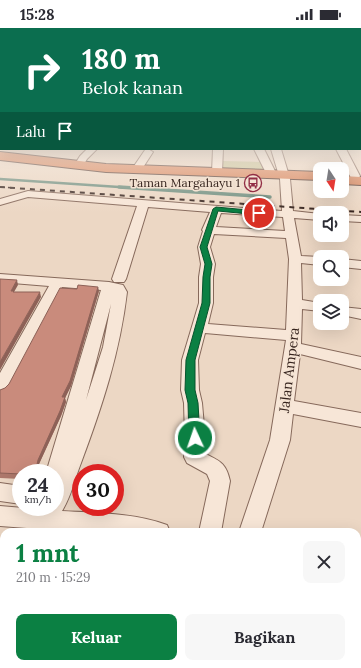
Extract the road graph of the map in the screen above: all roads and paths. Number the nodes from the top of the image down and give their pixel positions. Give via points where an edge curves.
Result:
1 (148, 152) dead end
2 (89, 153) edge
3 (218, 153) edge
4 (262, 153) edge
5 (277, 153) edge
6 (342, 153) edge
7 (0, 156) edge
8 (82, 161) junction
9 (0, 163) edge
10 (0, 168) edge
11 (106, 168) junction
12 (140, 171) junction
13 (217, 172) junction
14 (281, 176) junction
15 (313, 176) edge
16 (352, 178) edge
17 (313, 179) edge
18 (0, 202) edge
19 (144, 203) junction
20 (216, 209) junction
21 (287, 209) junction
22 (313, 215) edge
23 (349, 218) edge
24 (361, 219) edge
25 (208, 230) junction
26 (291, 235) junction
27 (295, 259) junction
28 (313, 260) edge
29 (349, 264) edge
30 (361, 265) edge
31 (1, 279) edge
32 (58, 282) junction
33 (114, 283) junction
34 (296, 304) junction
35 (313, 306) edge
36 (349, 312) edge
37 (361, 314) edge
38 (200, 328) junction
39 (293, 342) junction
40 (361, 363) edge
41 (0, 388) edge
42 (284, 406) junction
43 (361, 420) edge
44 (59, 464) edge
45 (64, 479) edge
46 (0, 492) edge
47 (12, 494) edge
48 (64, 514) edge
49 (12, 515) edge
50 (0, 516) edge
51 (114, 528) edge
52 (211, 528) edge
53 (251, 528) edge

1 - 12 street
2 - 8 street
3 - 13 street
4 - 14 street
5 - 14 street
6 - 16 street
7 - 8 highway
8 - 11 highway
9 - 11 highway
9 - 12 highway
10 - 12 highway
11 - 12 highway
12 - 13 highway
12 - 14 highway
13 - 14 highway
14 - 15 highway
14 - 17 highway
14 - 21 street, Jalan Ampera
18 - 19 street via 28,194
19 - 20 street
19 - 33 street
20 - 21 street
20 - 25 street
21 - 22 street
21 - 26 street, Jalan Ampera
23 - 24 street
25 - 26 street
25 - 38 street via 204,247 208,264 206,303
26 - 27 street, Jalan Ampera
27 - 28 street
27 - 34 street, Jalan Ampera
29 - 30 street
31 - 32 street
32 - 33 street
32 - 41 street
33 - 44 street
33 - 45 street via 120,292 116,328 103,378
34 - 35 street
34 - 39 street, Jalan Ampera
36 - 37 street
38 - 39 street
38 - 52 street via 190,360 195,438 193,454 194,458 215,467 219,473 220,481
39 - 40 street
39 - 42 street, Jalan Ampera
42 - 43 street
42 - 53 street, Jalan Ampera via 280,440
46 - 47 street
48 - 51 street
49 - 50 street

